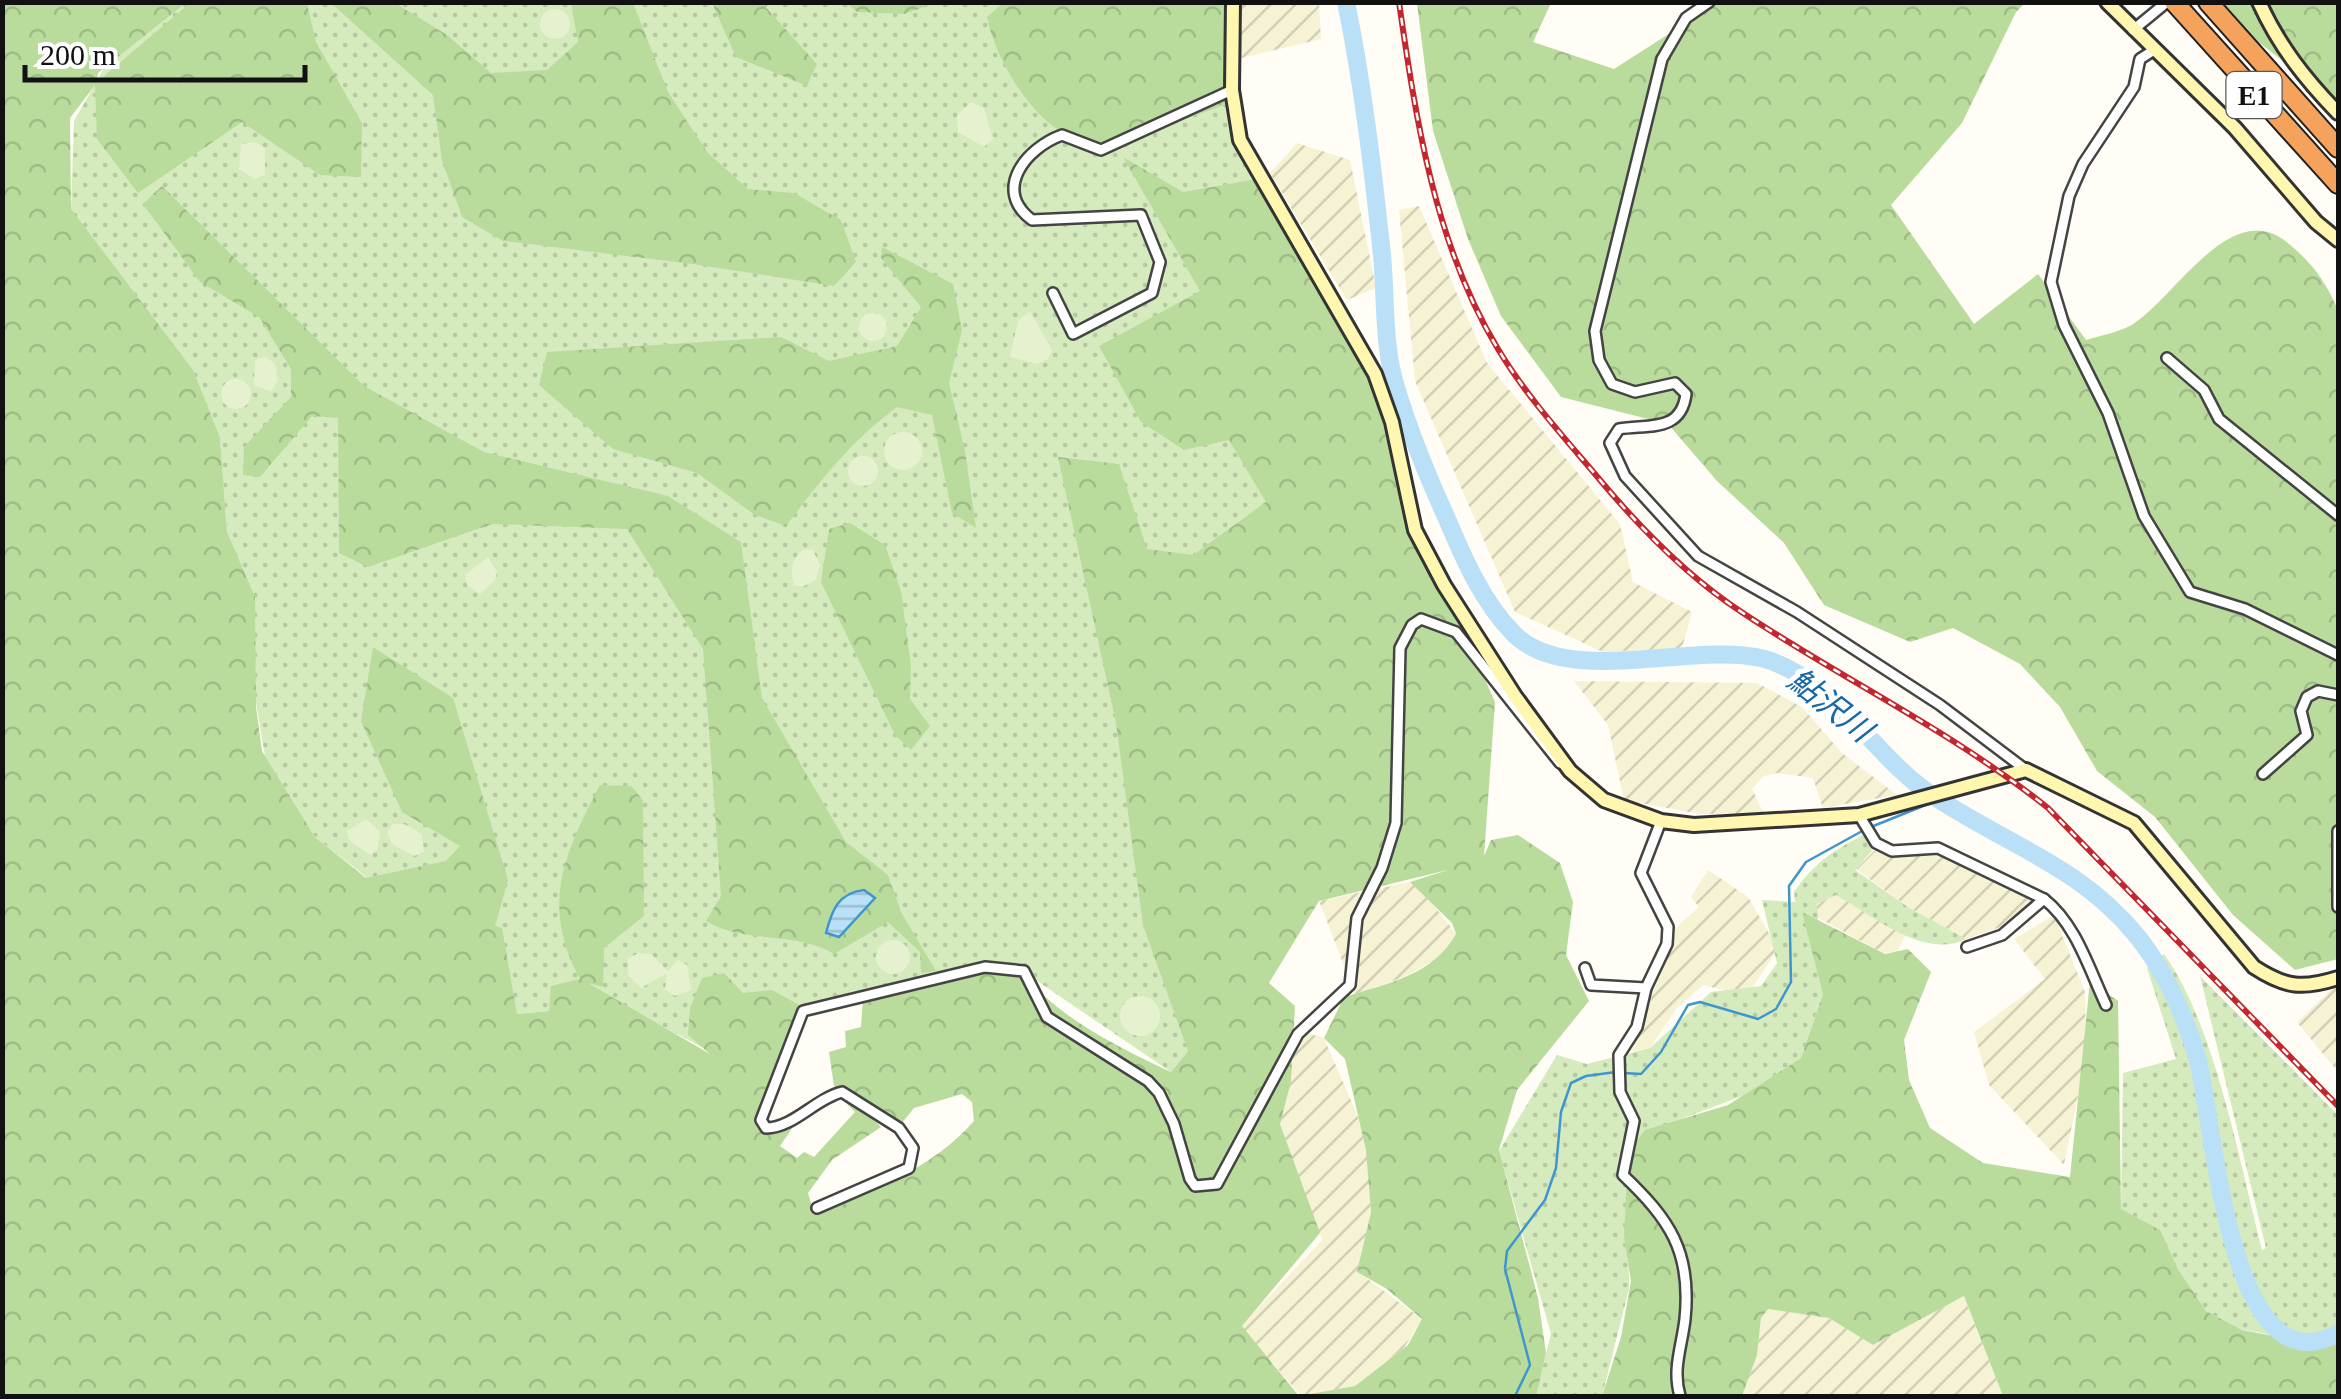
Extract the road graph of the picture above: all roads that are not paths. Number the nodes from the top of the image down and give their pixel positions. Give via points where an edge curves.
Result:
1 (1233, 2) edge
2 (1709, 2) edge
3 (2106, 2) edge
4 (2170, 2) edge
5 (2208, 2) edge
6 (2260, 2) edge
7 (2133, 30) junction
8 (2154, 50) junction
9 (1232, 90) junction
10 (2338, 112) edge
11 (2338, 148) edge
12 (2338, 184) edge
13 (2338, 240) edge
14 (1052, 292) dead end
15 (2167, 358) dead end
16 (2338, 515) edge
17 (2338, 655) edge
18 (2338, 695) edge
19 (2026, 770) junction
20 (1570, 771) junction
21 (2263, 774) dead end
22 (1859, 815) junction
23 (1661, 821) junction
24 (2338, 831) edge
25 (2044, 899) junction
26 (2338, 907) edge
27 (1967, 946) dead end
28 (1585, 968) dead end
29 (2338, 978) edge
30 (1646, 988) junction
31 (2106, 1005) dead end
32 (817, 1208) dead end
33 (1680, 1396) edge

1 - 9 street
2 - 19 street via 1686,18 1662,60 1595,331 1598,360 1612,384 1635,392 1675,384 1686,394 1684,409 1655,428 1619,429 1610,443 1625,476 1698,556 1940,705
3 - 7 street
4 - 7 street
4 - 12 highway, E1
5 - 11 highway, E1
6 - 10 street via 2304,78
7 - 8 street
8 - 13 street
8 - 17 street via 2140,59 2134,87 2069,196 2051,282 2064,325 2108,413 2144,516 2190,592 2245,608
9 - 14 street via 1101,150 1062,135 1026,157 1013,180 1014,198 1032,220 1141,215 1160,262 1152,293 1074,334
9 - 20 street via 1240,140 1375,374 1415,530 1515,696
15 - 16 street via 2204,390 2219,418
18 - 21 street via 2318,690 2307,697 2301,711 2308,735
19 - 22 street
19 - 29 street via 2134,822 2254,967 2278,983 2303,989
20 - 23 street via 1604,800
20 - 32 street via 1546,750 1456,632 1421,619 1400,648 1396,823 1357,918 1350,984 1298,1034 1217,1184 1195,1186 1190,1179 1174,1124 1148,1081 1047,1017 1024,972 996,965 815,1006 798,1018 761,1120 766,1128 778,1128 842,1092 899,1128 913,1148 909,1168
22 - 23 street
22 - 25 street via 1876,843 1892,851 1938,848
23 - 30 street via 1640,873 1668,927 1667,944
24 - 26 street
25 - 27 street via 2002,935
25 - 31 street via 2077,942
28 - 30 street via 1591,985
30 - 33 street via 1637,1027 1620,1055 1620,1092 1634,1120 1623,1175 1673,1230 1684,1276

